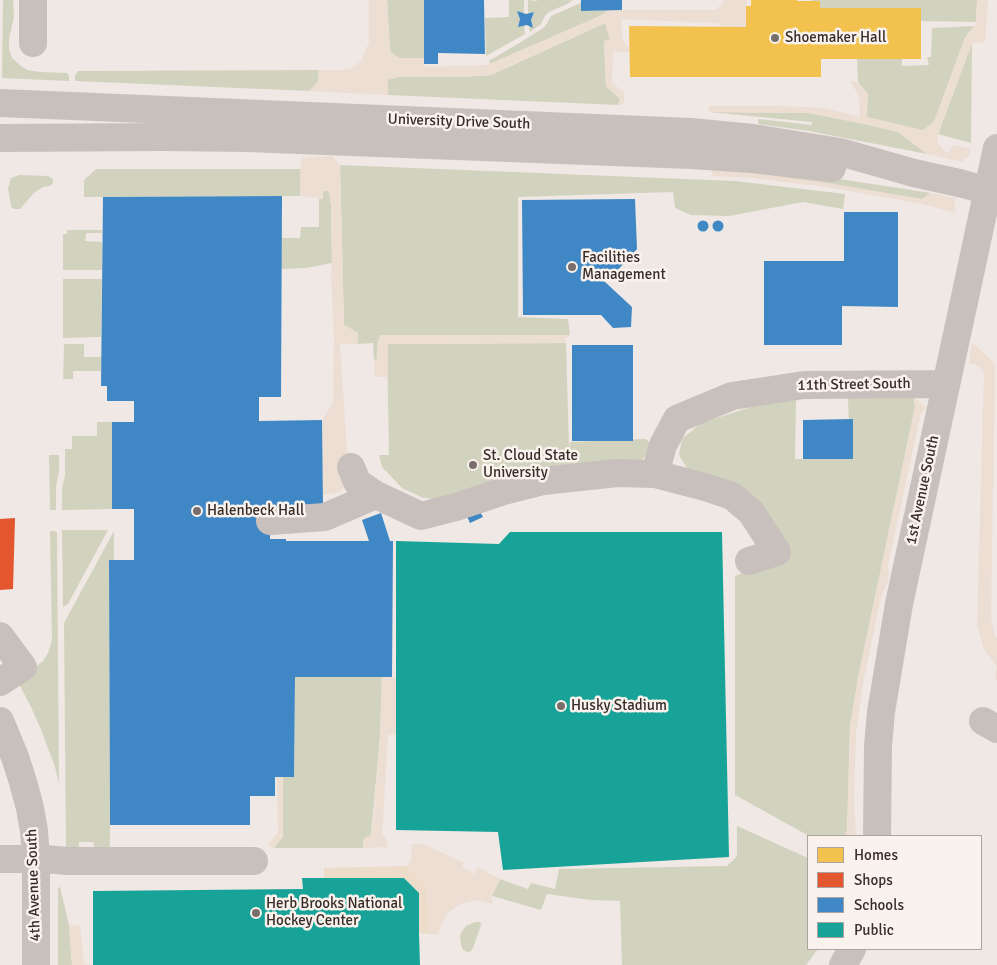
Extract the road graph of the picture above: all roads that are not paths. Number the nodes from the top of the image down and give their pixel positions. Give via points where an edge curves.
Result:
1 (33, 0) edge
2 (33, 43) dead end
3 (0, 103) edge
4 (0, 138) edge
5 (997, 148) edge
6 (914, 173) junction
7 (997, 193) edge
8 (946, 384) junction
9 (351, 467) dead end
10 (655, 474) junction
11 (376, 495) junction
12 (270, 521) dead end
13 (748, 561) dead end
14 (0, 636) edge
15 (0, 682) edge
16 (0, 721) edge
17 (876, 835) edge
18 (36, 858) junction
19 (0, 859) edge
20 (254, 861) dead end
21 (851, 950) edge
22 (36, 965) edge
23 (843, 965) edge

1 - 2 street
3 - 6 street, University Drive South via 691,132 840,152
4 - 6 street, University Drive South via 247,138 691,155
5 - 8 street, 1st Avenue South
6 - 7 street, University Drive South, bridge
8 - 10 street, 11th Street South via 804,384 732,396 677,419 663,445
8 - 17 street, 1st Avenue South via 899,604 880,712
9 - 11 street via 357,482
10 - 11 street via 543,481 421,516
10 - 13 street via 732,496 751,512 777,552
11 - 12 street via 325,517
14 - 15 street via 23,666
16 - 18 street, 4th Avenue South via 30,808
18 - 19 street
18 - 20 street via 67,861
18 - 22 street, 4th Avenue South
21 - 23 street

